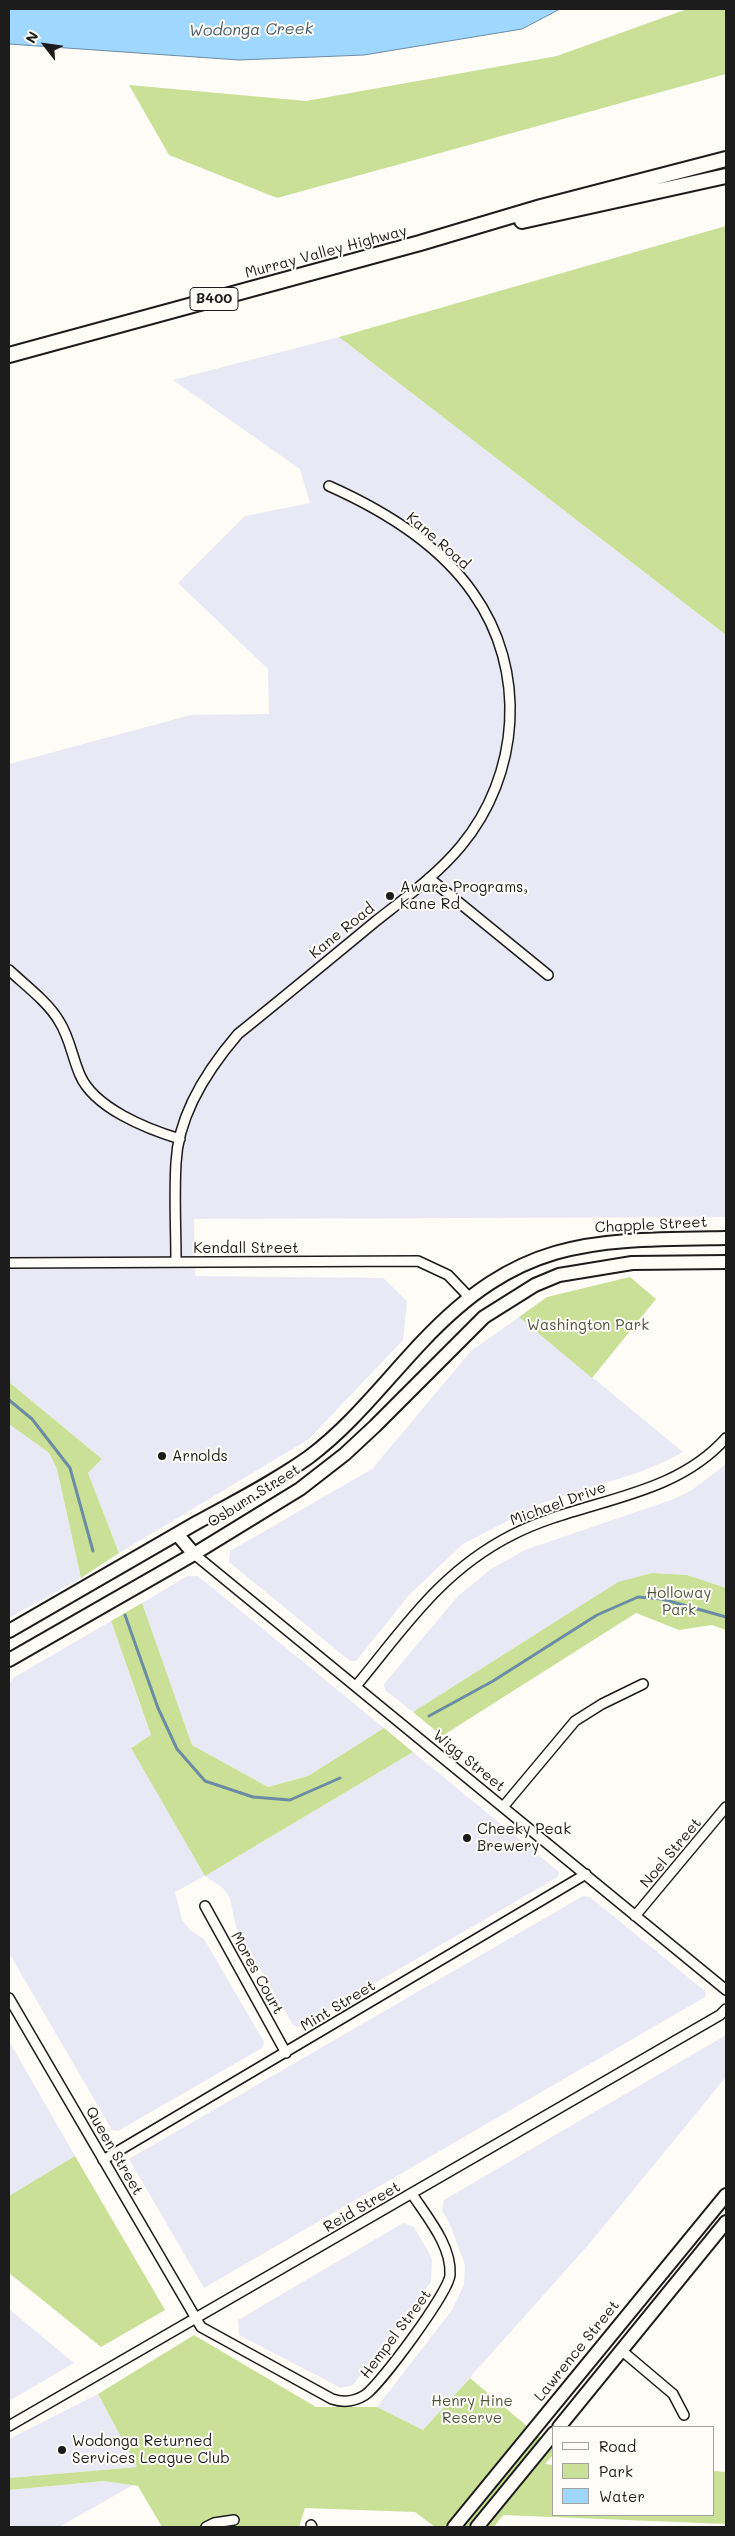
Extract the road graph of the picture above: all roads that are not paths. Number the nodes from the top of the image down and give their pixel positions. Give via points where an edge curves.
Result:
1 (726, 160) edge
2 (726, 176) edge
3 (420, 243) junction
4 (9, 355) edge
5 (329, 486) dead end
6 (429, 878) junction
7 (9, 970) edge
8 (548, 975) dead end
9 (180, 1139) junction
10 (726, 1238) edge
11 (176, 1262) junction
12 (726, 1262) edge
13 (9, 1263) edge
14 (470, 1298) junction
15 (484, 1316) junction
16 (726, 1438) edge
17 (177, 1534) junction
18 (194, 1554) junction
19 (9, 1632) edge
20 (9, 1660) edge
21 (642, 1684) dead end
22 (356, 1686) junction
23 (503, 1807) junction
24 (726, 1807) edge
25 (586, 1874) junction
26 (205, 1906) dead end
27 (635, 1916) junction
28 (726, 1990) edge
29 (9, 1998) edge
30 (726, 2009) edge
31 (286, 2053) junction
32 (103, 2160) junction
33 (412, 2194) junction
34 (726, 2195) edge
35 (713, 2211) junction
36 (726, 2222) edge
37 (196, 2318) junction
38 (608, 2340) junction
39 (621, 2350) junction
40 (684, 2415) dead end
41 (9, 2426) edge
42 (560, 2426) edge
43 (552, 2435) edge
44 (471, 2506) junction
45 (234, 2520) dead end
46 (481, 2522) edge
47 (206, 2527) edge
48 (454, 2527) edge

1 - 3 main road, Murray Valley Highway / B400 via 541,207
2 - 3 main road, Murray Valley Highway / B400
3 - 4 main road, Murray Valley Highway / B400
5 - 6 street, Kane Road via 386,515 441,557 460,576 480,603 494,630 507,673 511,714 506,755 491,798 460,846
6 - 8 street
6 - 9 street, Kane Road via 238,1034 216,1060 200,1088
7 - 9 street via 59,1020 80,1075 93,1095 148,1130
9 - 11 street, Kane Road via 176,1162
10 - 14 street, Chapple Street via 627,1240 566,1249 518,1266
11 - 13 street, Kendall Street
11 - 14 street, Kendall Street via 418,1261 448,1275
12 - 15 street via 632,1263 559,1275 535,1285
14 - 15 street
14 - 17 street, Osburn Street via 448,1316 318,1450 288,1471
15 - 18 street, Osburn Street via 345,1454 300,1489
16 - 22 street, Michael Drive via 695,1465 664,1484 544,1521 483,1551 456,1570 431,1594
17 - 18 street
17 - 19 street, Osburn Street
18 - 20 street, Osburn Street
18 - 22 street, Wigg Street
21 - 23 street via 575,1721
22 - 23 street, Wigg Street
23 - 25 street, Wigg Street
24 - 27 street, Noel Street
25 - 27 street, Wigg Street
25 - 31 street, Mint Street
26 - 31 street, Mores Court
27 - 28 street, Wigg Street
29 - 32 street, Queen Street
30 - 33 street, Reid Street
31 - 32 street, Mint Street
32 - 37 street, Queen Street
33 - 37 street, Reid Street
33 - 37 street, Hempel Street via 448,2254 450,2280 439,2302 371,2390 360,2398 346,2402 332,2399 200,2327
34 - 35 street, Lawrence Street
35 - 36 street
35 - 38 street, Lawrence Street
36 - 39 street
37 - 41 street, Reid Street
38 - 39 street
38 - 44 street, Lawrence Street
39 - 40 street via 673,2394
39 - 42 street
43 - 46 street
44 - 46 street
44 - 48 street, Lawrence Street
45 - 47 street

